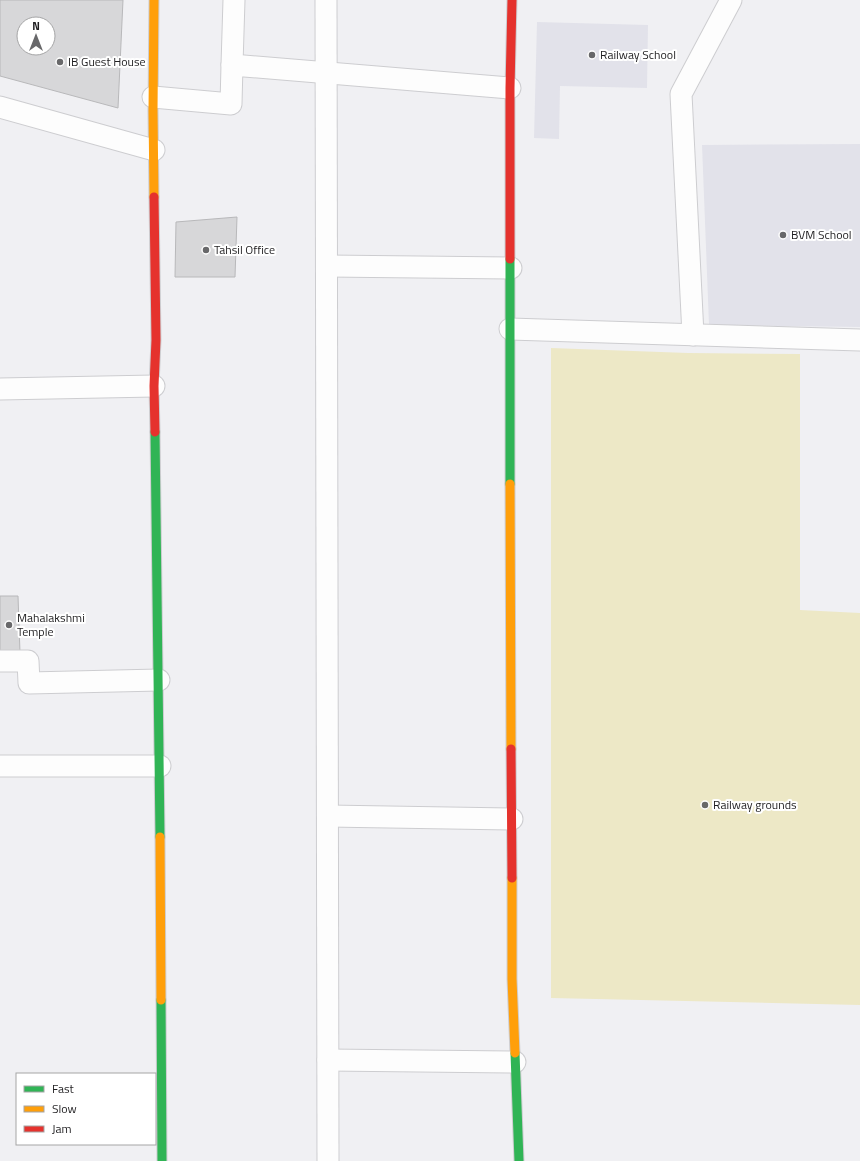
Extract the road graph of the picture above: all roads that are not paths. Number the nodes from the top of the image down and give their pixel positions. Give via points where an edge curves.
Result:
1 (154, 0) edge
2 (234, 0) edge
3 (326, 0) edge
4 (512, 0) edge
5 (731, 0) edge
6 (232, 65) junction
7 (326, 73) junction
8 (510, 88) junction
9 (153, 98) junction
10 (0, 107) edge
11 (154, 150) junction
12 (327, 266) junction
13 (511, 268) junction
14 (510, 329) junction
15 (694, 335) junction
16 (860, 340) edge
17 (154, 386) junction
18 (0, 389) edge
19 (0, 661) edge
20 (158, 680) junction
21 (0, 766) edge
22 (160, 766) junction
23 (328, 816) junction
24 (512, 819) junction
25 (328, 1060) junction
26 (515, 1062) junction
27 (162, 1161) edge
28 (328, 1161) edge
29 (519, 1161) edge

1 - 9 main road
2 - 6 street
3 - 7 street
4 - 8 main road
5 - 15 street via 682,94
6 - 7 street
6 - 9 street via 231,104
7 - 8 street
7 - 12 street
8 - 13 main road
9 - 11 main road
10 - 11 street
11 - 17 main road
12 - 13 street
12 - 23 street
13 - 14 main road
14 - 15 street
14 - 24 main road
15 - 16 street
17 - 18 street
17 - 20 main road
19 - 20 street via 28,661 29,682
20 - 22 main road
21 - 22 street
22 - 27 main road
23 - 24 street
23 - 25 street
24 - 26 main road
25 - 26 street
25 - 28 street
26 - 29 main road

